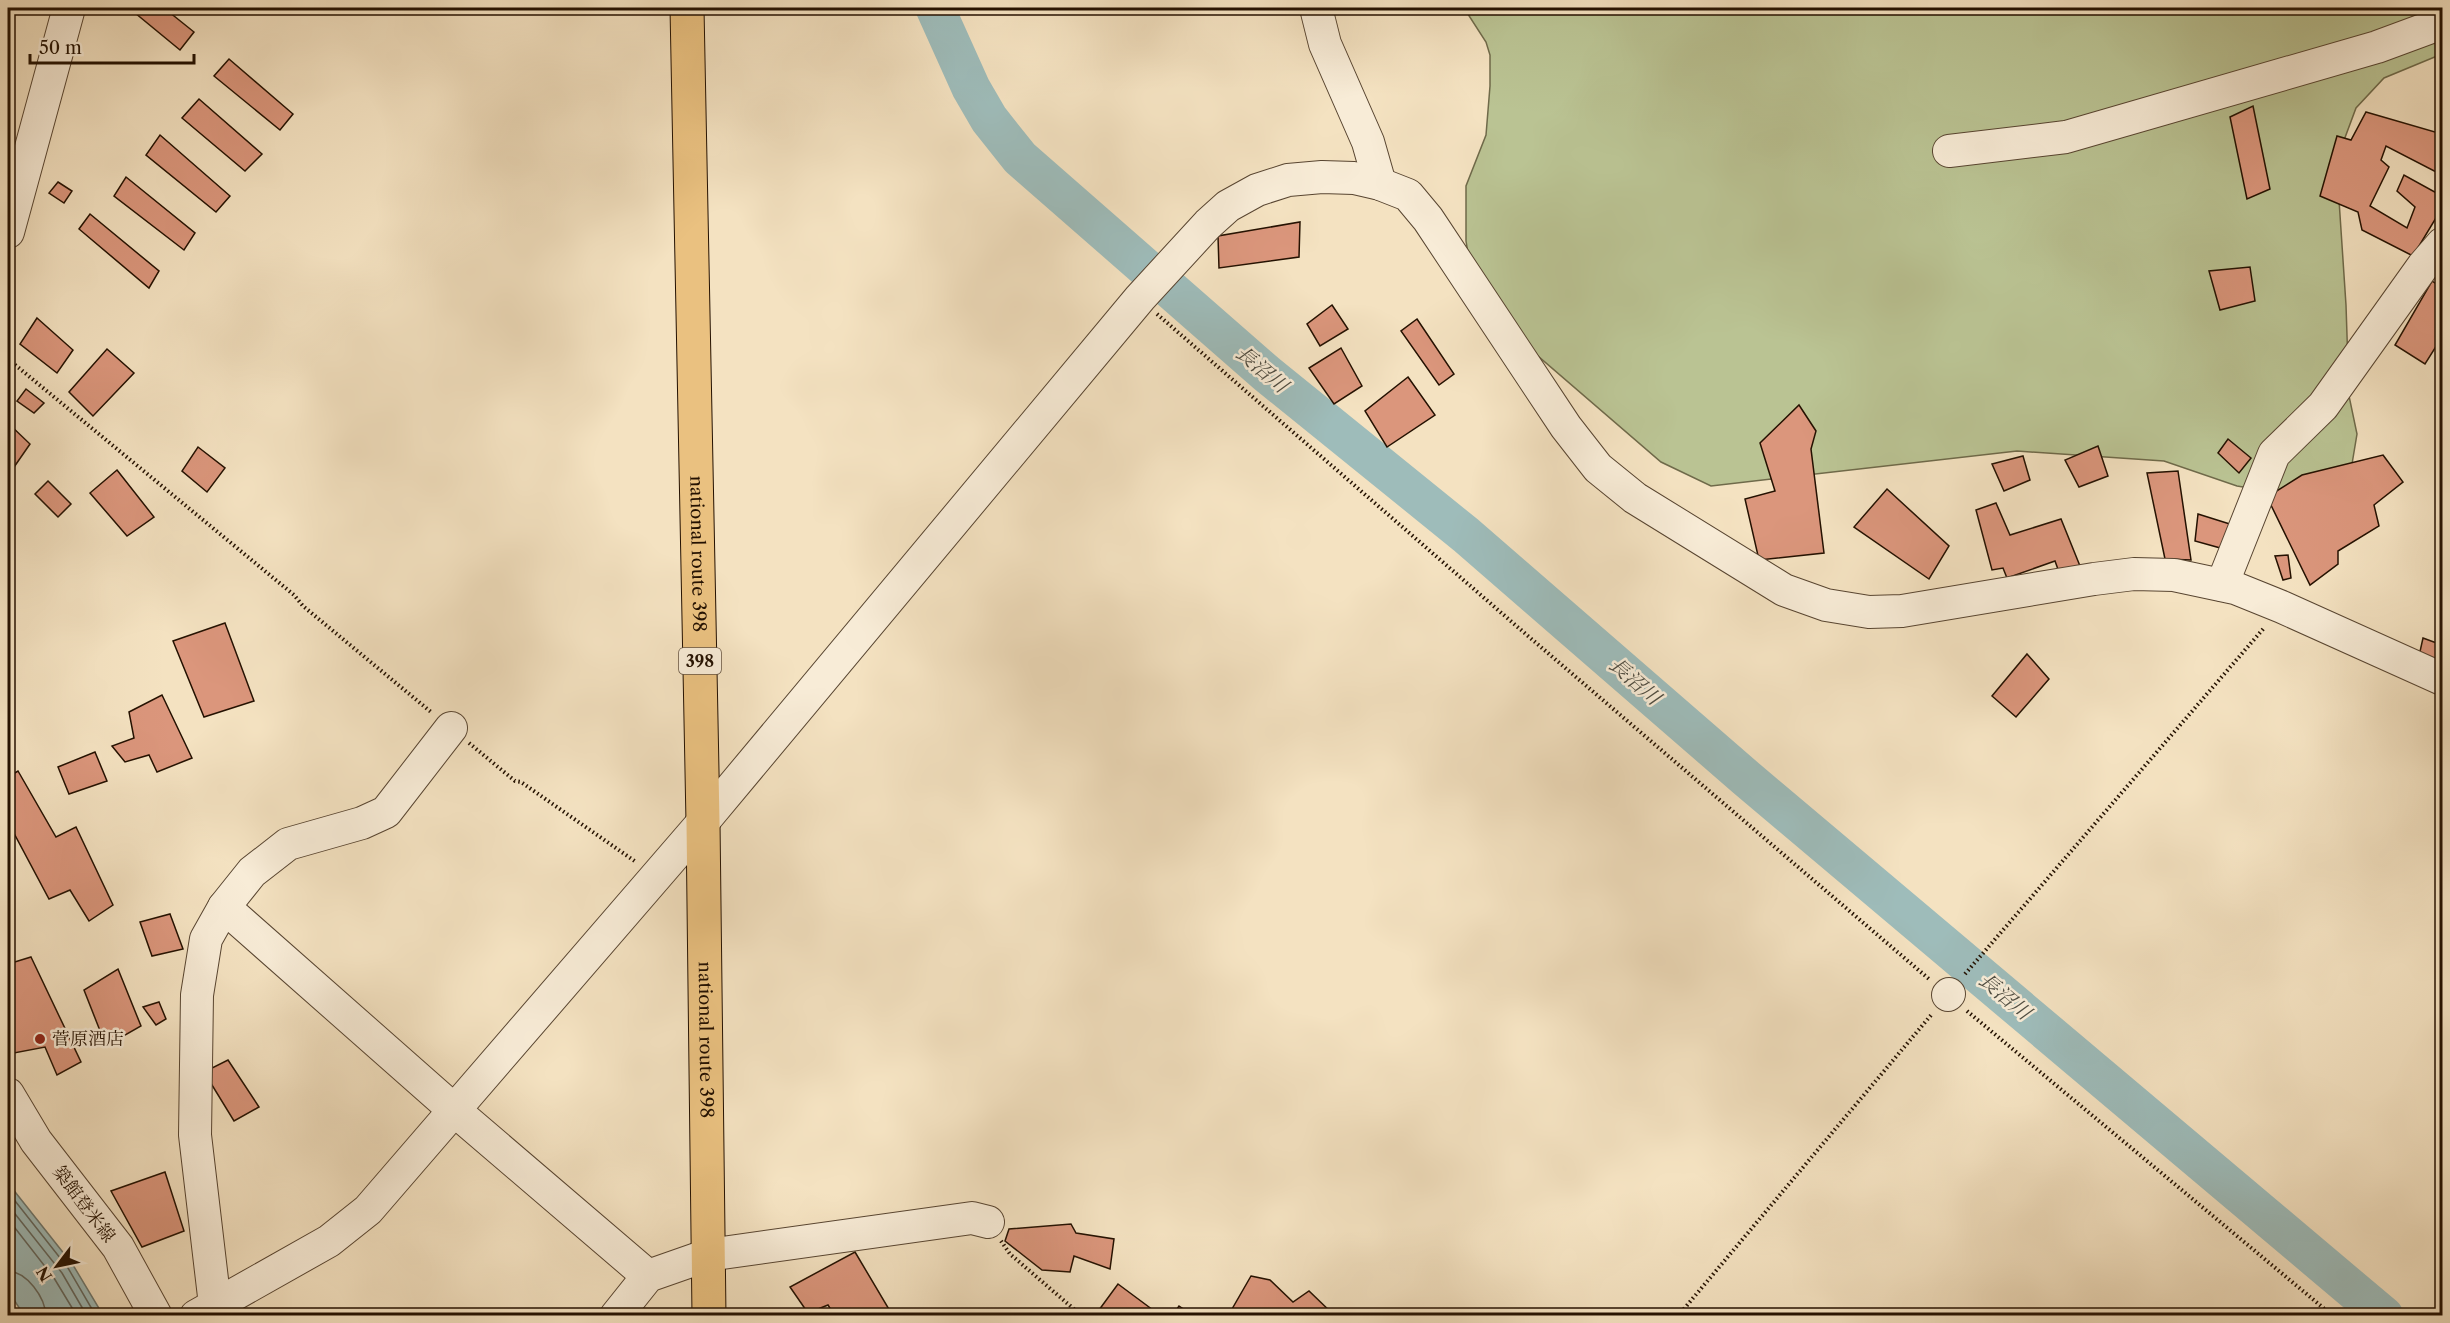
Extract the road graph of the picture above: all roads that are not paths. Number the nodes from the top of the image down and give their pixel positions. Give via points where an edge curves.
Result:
1 (69, 8) edge
2 (687, 8) edge
3 (1317, 8) edge
4 (2442, 23) edge
5 (1949, 151) dead end
6 (1380, 184) junction
7 (8, 232) edge
8 (2442, 244) edge
9 (2222, 585) junction
10 (2442, 679) edge
11 (451, 728) road end
12 (703, 822) junction
13 (224, 907) junction
14 (8, 1095) edge
15 (454, 1110) junction
16 (988, 1222) road end
17 (708, 1254) junction
18 (648, 1276) junction
19 (205, 1310) edge
20 (156, 1316) edge
21 (616, 1316) edge
22 (709, 1316) edge

1 - 7 street
2 - 12 highway, national route 398 / 398
3 - 6 street via 1324,44 1368,142
4 - 5 street via 2377,47 2066,137
6 - 9 street via 1408,195 1428,219 1566,427 1598,468 1635,498 1784,590 1826,605 1869,612 1902,611 2133,574 2174,575
6 - 12 street via 1354,178 1288,180 1257,190 1228,206 1208,224 1140,298
8 - 9 street via 2323,406 2274,454
9 - 10 street via 2282,607
11 - 13 street via 386,812 362,823 288,844 252,872
12 - 15 street
12 - 17 highway, national route 398 / 398
13 - 15 street
13 - 19 street via 206,939 197,995 195,1135
14 - 20 street, 築館登米線 via 36,1142 118,1247
15 - 18 street
15 - 19 street via 368,1210 328,1240
16 - 17 street via 972,1218
17 - 18 street
17 - 22 highway, national route 398 / 398
18 - 21 street

